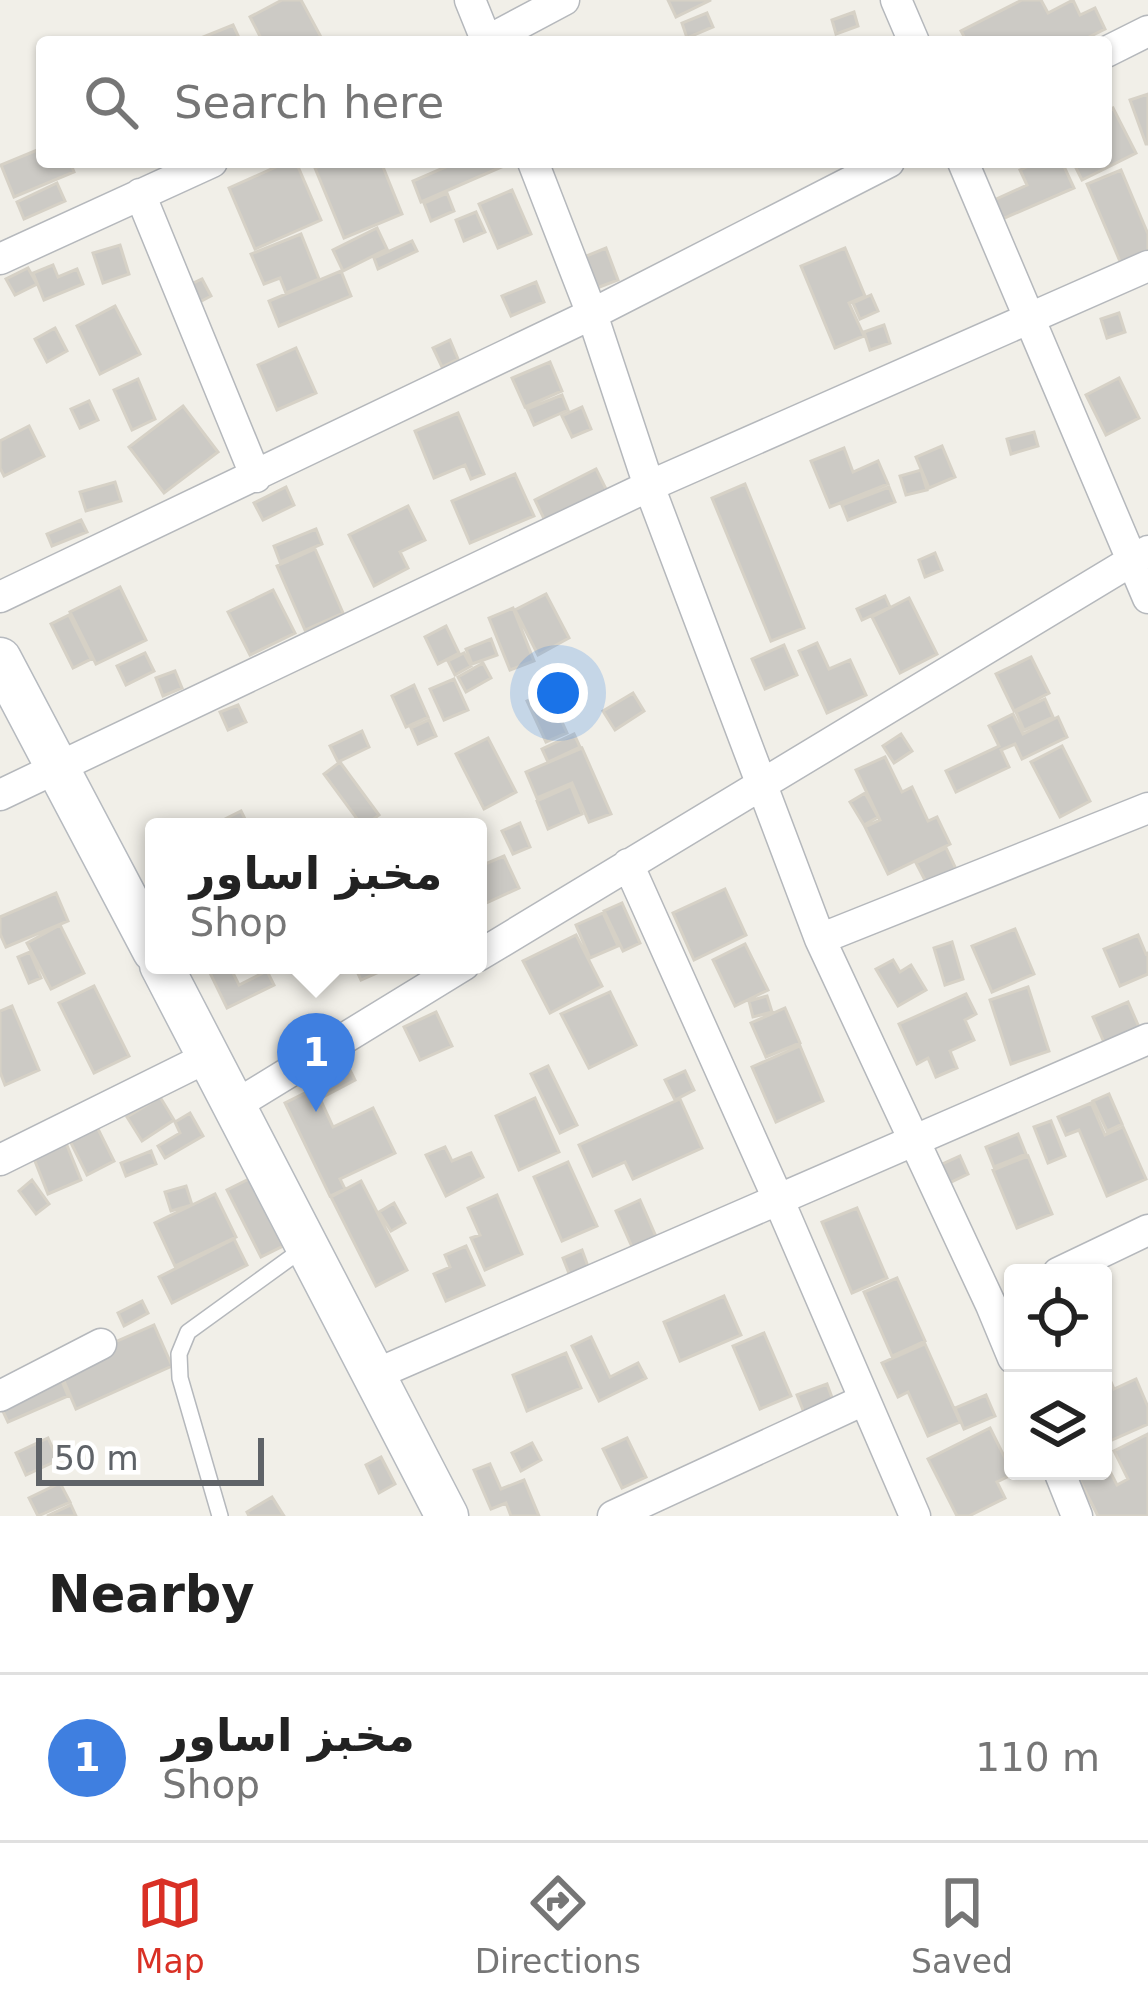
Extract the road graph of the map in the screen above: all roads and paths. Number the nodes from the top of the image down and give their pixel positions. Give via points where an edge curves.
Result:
1 (470, 0) edge
2 (564, 0) edge
3 (896, 0) edge
4 (1148, 31) edge
5 (484, 36) edge
6 (497, 36) edge
7 (911, 36) edge
8 (1112, 49) edge
9 (198, 168) edge
10 (535, 168) edge
11 (877, 168) edge
12 (965, 168) edge
13 (140, 194) junction
14 (0, 259) edge
15 (1148, 266) edge
16 (592, 314) junction
17 (1028, 319) junction
18 (256, 477) junction
19 (649, 486) junction
20 (1140, 556) edge
21 (0, 597) edge
22 (1148, 598) edge
23 (0, 658) edge
24 (58, 766) junction
25 (763, 785) junction
26 (0, 795) edge
27 (1148, 808) edge
28 (628, 864) junction
29 (145, 934) edge
30 (820, 939) junction
31 (487, 950) edge
32 (166, 974) edge
33 (449, 974) edge
34 (1148, 1039) edge
35 (208, 1057) junction
36 (233, 1106) junction
37 (913, 1141) junction
38 (0, 1160) edge
39 (779, 1201) junction
40 (1148, 1230) edge
41 (306, 1246) junction
42 (1077, 1264) edge
43 (1002, 1300) edge
44 (101, 1344) dead end
45 (374, 1375) junction
46 (0, 1396) edge
47 (864, 1400) junction
48 (1063, 1480) edge
49 (220, 1516) edge
50 (447, 1516) edge
51 (613, 1516) edge
52 (915, 1516) edge
53 (1077, 1516) edge

1 - 5 street
2 - 6 street
3 - 7 street
4 - 8 street
9 - 13 street
10 - 16 street
11 - 16 street
12 - 17 street
13 - 14 street
13 - 18 street
15 - 17 street
16 - 18 street
16 - 19 street
17 - 19 street
17 - 20 street
18 - 21 street
19 - 24 street
19 - 25 street
20 - 22 street
20 - 25 street
23 - 24 street
24 - 26 street
24 - 29 street
25 - 28 street
25 - 30 street
27 - 30 street
28 - 31 street
28 - 39 street
30 - 37 street
32 - 35 street
33 - 36 street
34 - 37 street
35 - 36 street
35 - 38 street
36 - 41 street
37 - 39 street
37 - 43 street
39 - 45 street
39 - 47 street
40 - 42 street
41 - 45 street
41 - 49 lane via 188,1332 179,1354
44 - 46 street
45 - 50 street
47 - 51 street
47 - 52 street
48 - 53 street

